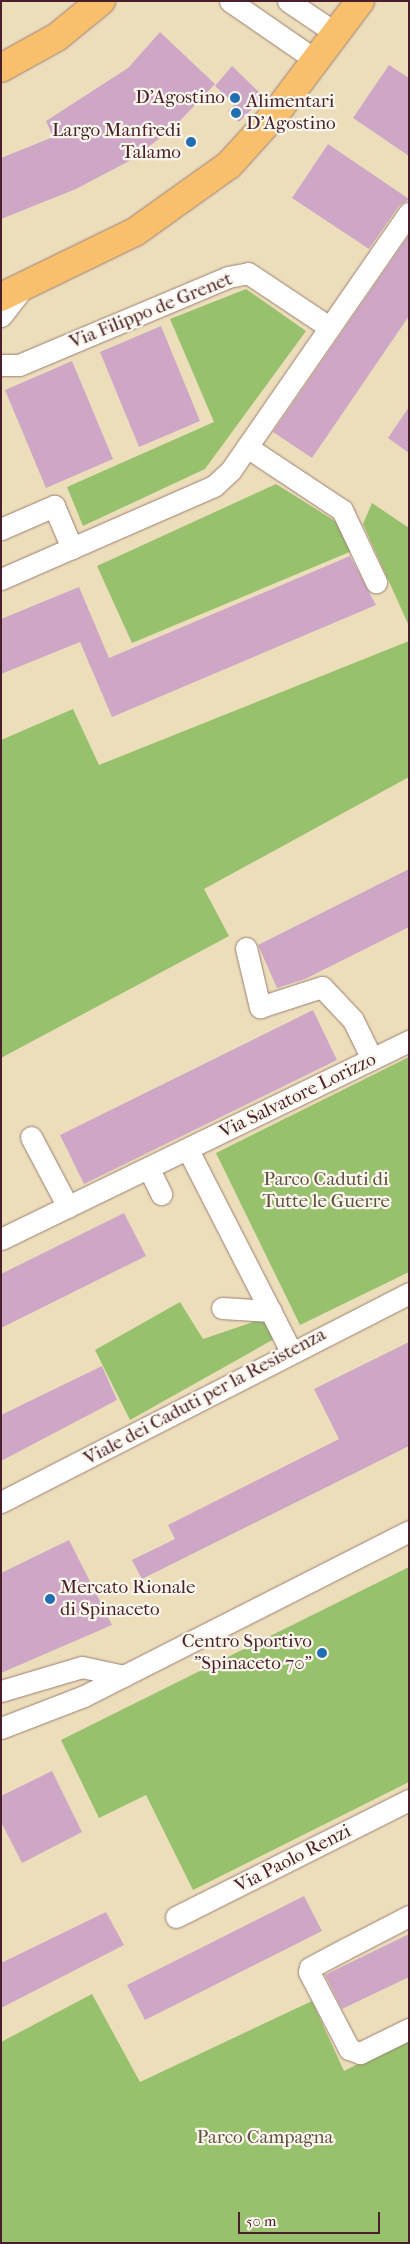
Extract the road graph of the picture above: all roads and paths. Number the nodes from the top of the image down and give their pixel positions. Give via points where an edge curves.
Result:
1 (101, 1) edge
2 (230, 1) edge
3 (288, 1) edge
4 (360, 1) edge
5 (336, 34) junction
6 (317, 61) junction
7 (1, 68) edge
8 (409, 213) edge
9 (13, 292) edge
10 (1, 316) edge
11 (329, 327) junction
12 (1, 348) edge
13 (10, 365) edge
14 (247, 446) junction
15 (1, 529) edge
16 (72, 548) junction
17 (1, 579) edge
18 (376, 582) dead end
19 (246, 948) dead end
20 (409, 1041) edge
21 (372, 1059) junction
22 (31, 1137) dead end
23 (188, 1150) junction
24 (149, 1169) junction
25 (161, 1194) dead end
26 (68, 1207) junction
27 (1, 1239) edge
28 (409, 1293) edge
29 (222, 1308) dead end
30 (271, 1311) junction
31 (291, 1351) junction
32 (1, 1502) edge
33 (409, 1532) edge
34 (124, 1676) junction
35 (1, 1691) edge
36 (1, 1728) edge
37 (409, 1800) edge
38 (409, 1916) edge
39 (176, 1917) dead end
40 (409, 2029) edge

1 - 7 main road via 50,42
2 - 6 street
3 - 5 street
4 - 5 main road
5 - 6 main road
6 - 9 main road via 229,165 183,201 135,232
8 - 11 street
9 - 10 street
11 - 13 street, Via Filippo de Grenet via 248,273 228,277
11 - 14 street
12 - 13 street, Via Filippo de Grenet
14 - 16 street via 231,470 214,486
14 - 18 street via 342,510
15 - 16 street via 54,506
16 - 17 street
19 - 21 street via 260,1007 322,986 353,1020
20 - 21 street, Via Salvatore Lorizzo
21 - 23 street, Via Salvatore Lorizzo
22 - 26 street
23 - 24 street, Via Salvatore Lorizzo
23 - 30 street
24 - 25 street
24 - 26 street, Via Salvatore Lorizzo
26 - 27 street, Via Salvatore Lorizzo
28 - 31 street, Viale dei Caduti per la Resistenza
29 - 30 street
30 - 31 street
31 - 32 street, Viale dei Caduti per la Resistenza
33 - 34 street
34 - 35 street via 82,1667
34 - 36 street via 66,1704
37 - 39 street, Via Paolo Renzi
38 - 40 street via 310,1968 309,1972 349,2049 360,2053

